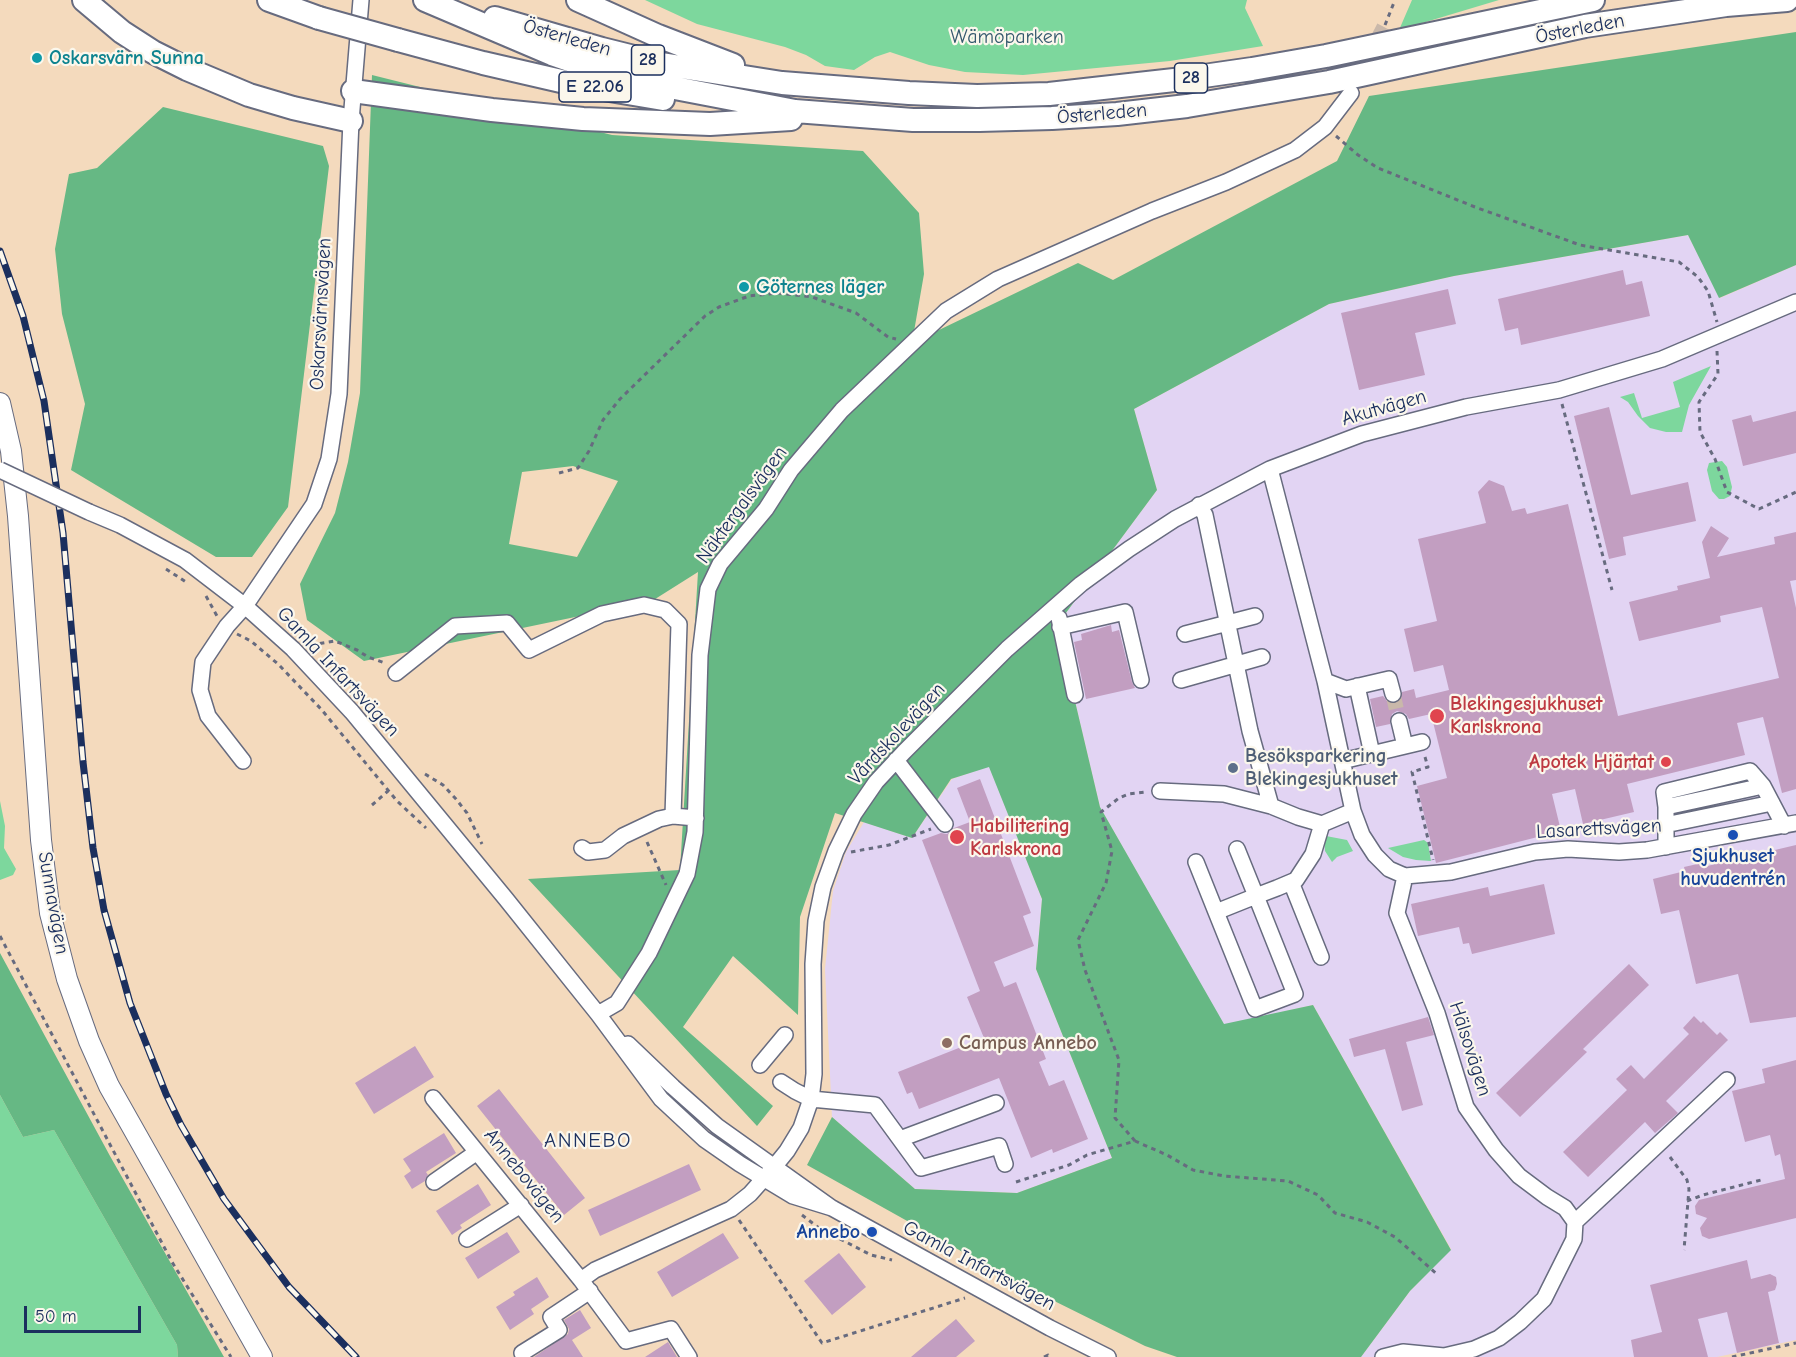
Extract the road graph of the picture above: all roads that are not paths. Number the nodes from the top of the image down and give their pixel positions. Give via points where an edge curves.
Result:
1 (84, 0) edge
2 (269, 0) edge
3 (361, 0) edge
4 (425, 0) edge
5 (432, 0) edge
6 (578, 0) edge
7 (1593, 0) edge
8 (1787, 0) edge
9 (782, 83) junction
10 (353, 92) junction
11 (1351, 93) tunnel mouth
12 (795, 111) junction
13 (850, 115) junction
14 (351, 121) junction
15 (1796, 302) edge
16 (0, 403) edge
17 (1270, 469) junction
18 (0, 470) edge
19 (1199, 505) junction
20 (245, 606) junction
21 (1054, 607) junction
22 (1255, 616) dead end
23 (1227, 623) junction
24 (679, 624) junction
25 (702, 627) junction
26 (1060, 627) junction
27 (1185, 634) dead end
28 (1262, 657) dead end
29 (1236, 663) junction
30 (401, 669) road end
31 (1141, 680) dead end
32 (1181, 680) dead end
33 (1325, 681) junction
34 (1357, 686) junction
35 (1393, 694) tunnel mouth
36 (1075, 695) dead end
37 (1399, 721) tunnel mouth
38 (1422, 742) road end
39 (1405, 746) junction
40 (1372, 754) junction
41 (896, 760) junction
42 (243, 761) dead end
43 (1342, 761) junction
44 (1160, 791) road end
45 (1772, 803) junction
46 (1271, 806) junction
47 (1353, 811) junction
48 (673, 816) junction
49 (696, 818) junction
50 (945, 824) road end
51 (1322, 824) junction
52 (1665, 825) junction
53 (1790, 825) edge
54 (1666, 847) junction
55 (582, 848) dead end
56 (1237, 849) dead end
57 (1196, 862) dead end
58 (1405, 876) junction
59 (1292, 882) junction
60 (1256, 896) junction
61 (1216, 912) junction
62 (1321, 957) dead end
63 (598, 1014) junction
64 (785, 1035) dead end
65 (760, 1065) dead end
66 (1727, 1080) dead end
67 (782, 1082) dead end
68 (433, 1098) dead end
69 (811, 1099) junction
70 (996, 1103) dead end
71 (900, 1139) junction
72 (477, 1152) junction
73 (1005, 1164) dead end
74 (774, 1167) junction
75 (763, 1179) junction
76 (434, 1182) dead end
77 (520, 1205) junction
78 (832, 1208) junction
79 (1575, 1222) junction
80 (467, 1239) dead end
81 (585, 1286) junction
82 (522, 1353) dead end
83 (262, 1357) edge
84 (689, 1357) edge
85 (1108, 1357) edge
86 (1383, 1357) edge

1 - 14 highway via 123,32 187,69 249,95
2 - 12 highway, E 22.06, bridge via 319,18 483,63 619,92 719,106
3 - 10 street, Oskarsvärnsvägen
4 - 12 highway, Österleden / 28 via 512,39 590,67 654,84
5 - 9 highway, Österleden / 28 via 662,64
6 - 9 highway via 668,41
7 - 9 highway, Österleden / 28 via 1326,56 1183,80 1094,90 977,96
8 - 13 highway, Österleden / 28 via 1585,26 1329,82 1187,106 1041,119 913,120
10 - 13 highway via 631,122 710,124
10 - 14 street, Oskarsvärnsvägen
11 - 25 street, Näktergalsvägen via 1325,127 1295,150 998,279 946,310 842,410 791,470 766,509 720,564 708,589
12 - 13 highway, Österleden / 28
14 - 20 street, Oskarsvärnsvägen via 339,394 329,459 314,504
15 - 17 street, Akutvägen via 1662,359 1559,390 1466,406 1362,434
16 - 83 main road, Sunnavägen via 11,451 18,516 41,840 51,913 67,979 109,1086
17 - 19 street, Vårdskolevägen
17 - 33 street
18 - 20 street, Gamla Infartsvägen, bridge via 120,525 185,560
19 - 21 street, Vårdskolevägen via 1129,549
19 - 23 street via 1205,515
20 - 42 street, Oskarsvärnsvägen via 203,662 200,690 208,716
20 - 63 street, Gamla Infartsvägen via 293,649 352,712
21 - 26 street
21 - 41 street, Vårdskolevägen
22 - 23 street
23 - 27 street
23 - 29 street
24 - 25 street
24 - 30 street via 664,610 644,605 602,614 529,650 507,622 455,626
24 - 48 street
25 - 49 street, Näktergalsvägen
26 - 31 street via 1125,612
26 - 36 street
28 - 29 street
29 - 32 street
29 - 46 street
33 - 34 street via 1346,689
33 - 43 street
34 - 35 street via 1389,679
34 - 40 street
37 - 39 street
38 - 39 street
39 - 40 street
40 - 43 street
41 - 50 street
41 - 69 street, Vårdskolevägen via 854,814 823,887 813,963 815,1045
43 - 47 street
44 - 46 street via 1224,794
45 - 52 street
45 - 52 street via 1763,786 1666,807
45 - 53 street
46 - 51 street
47 - 51 street
47 - 58 street via 1375,855 1389,869
48 - 49 street
48 - 55 street via 640,826 604,850 588,852
49 - 63 street, Näktergalsvägen via 687,874 649,953 617,1003
51 - 59 street via 1313,854
52 - 54 street
53 - 54 street, Lasarettsvägen
54 - 58 street, Lasarettsvägen via 1619,852 1535,852 1451,872
56 - 60 street
57 - 61 street
58 - 79 street, Hälsovägen via 1397,913 1437,1013 1466,1107 1519,1176 1565,1208
59 - 60 street
59 - 62 street
60 - 61 street
60 - 61 street via 1295,994 1255,1010
63 - 74 street, Gamla Infartsvägen via 717,1126
63 - 75 street, Gamla Infartsvägen via 661,1099 704,1139
64 - 65 street
66 - 79 street
67 - 69 street
68 - 72 street, Annebovägen
69 - 71 street via 875,1105
69 - 74 street, Vårdskolevägen via 801,1128
70 - 71 street
71 - 73 street via 921,1168 999,1146
72 - 76 street
72 - 77 street, Annebovägen
74 - 75 street
74 - 78 street, Gamla Infartsvägen
75 - 78 street, Gamla Infartsvägen via 793,1196
75 - 81 street via 731,1209 595,1270
77 - 80 street
77 - 81 street, Annebovägen
78 - 85 street, Gamla Infartsvägen
79 - 86 street via 1574,1239 1544,1299 1498,1338 1444,1356 1403,1352
81 - 82 street via 551,1317 559,1330
81 - 84 street, Annebovägen via 626,1341 671,1329

